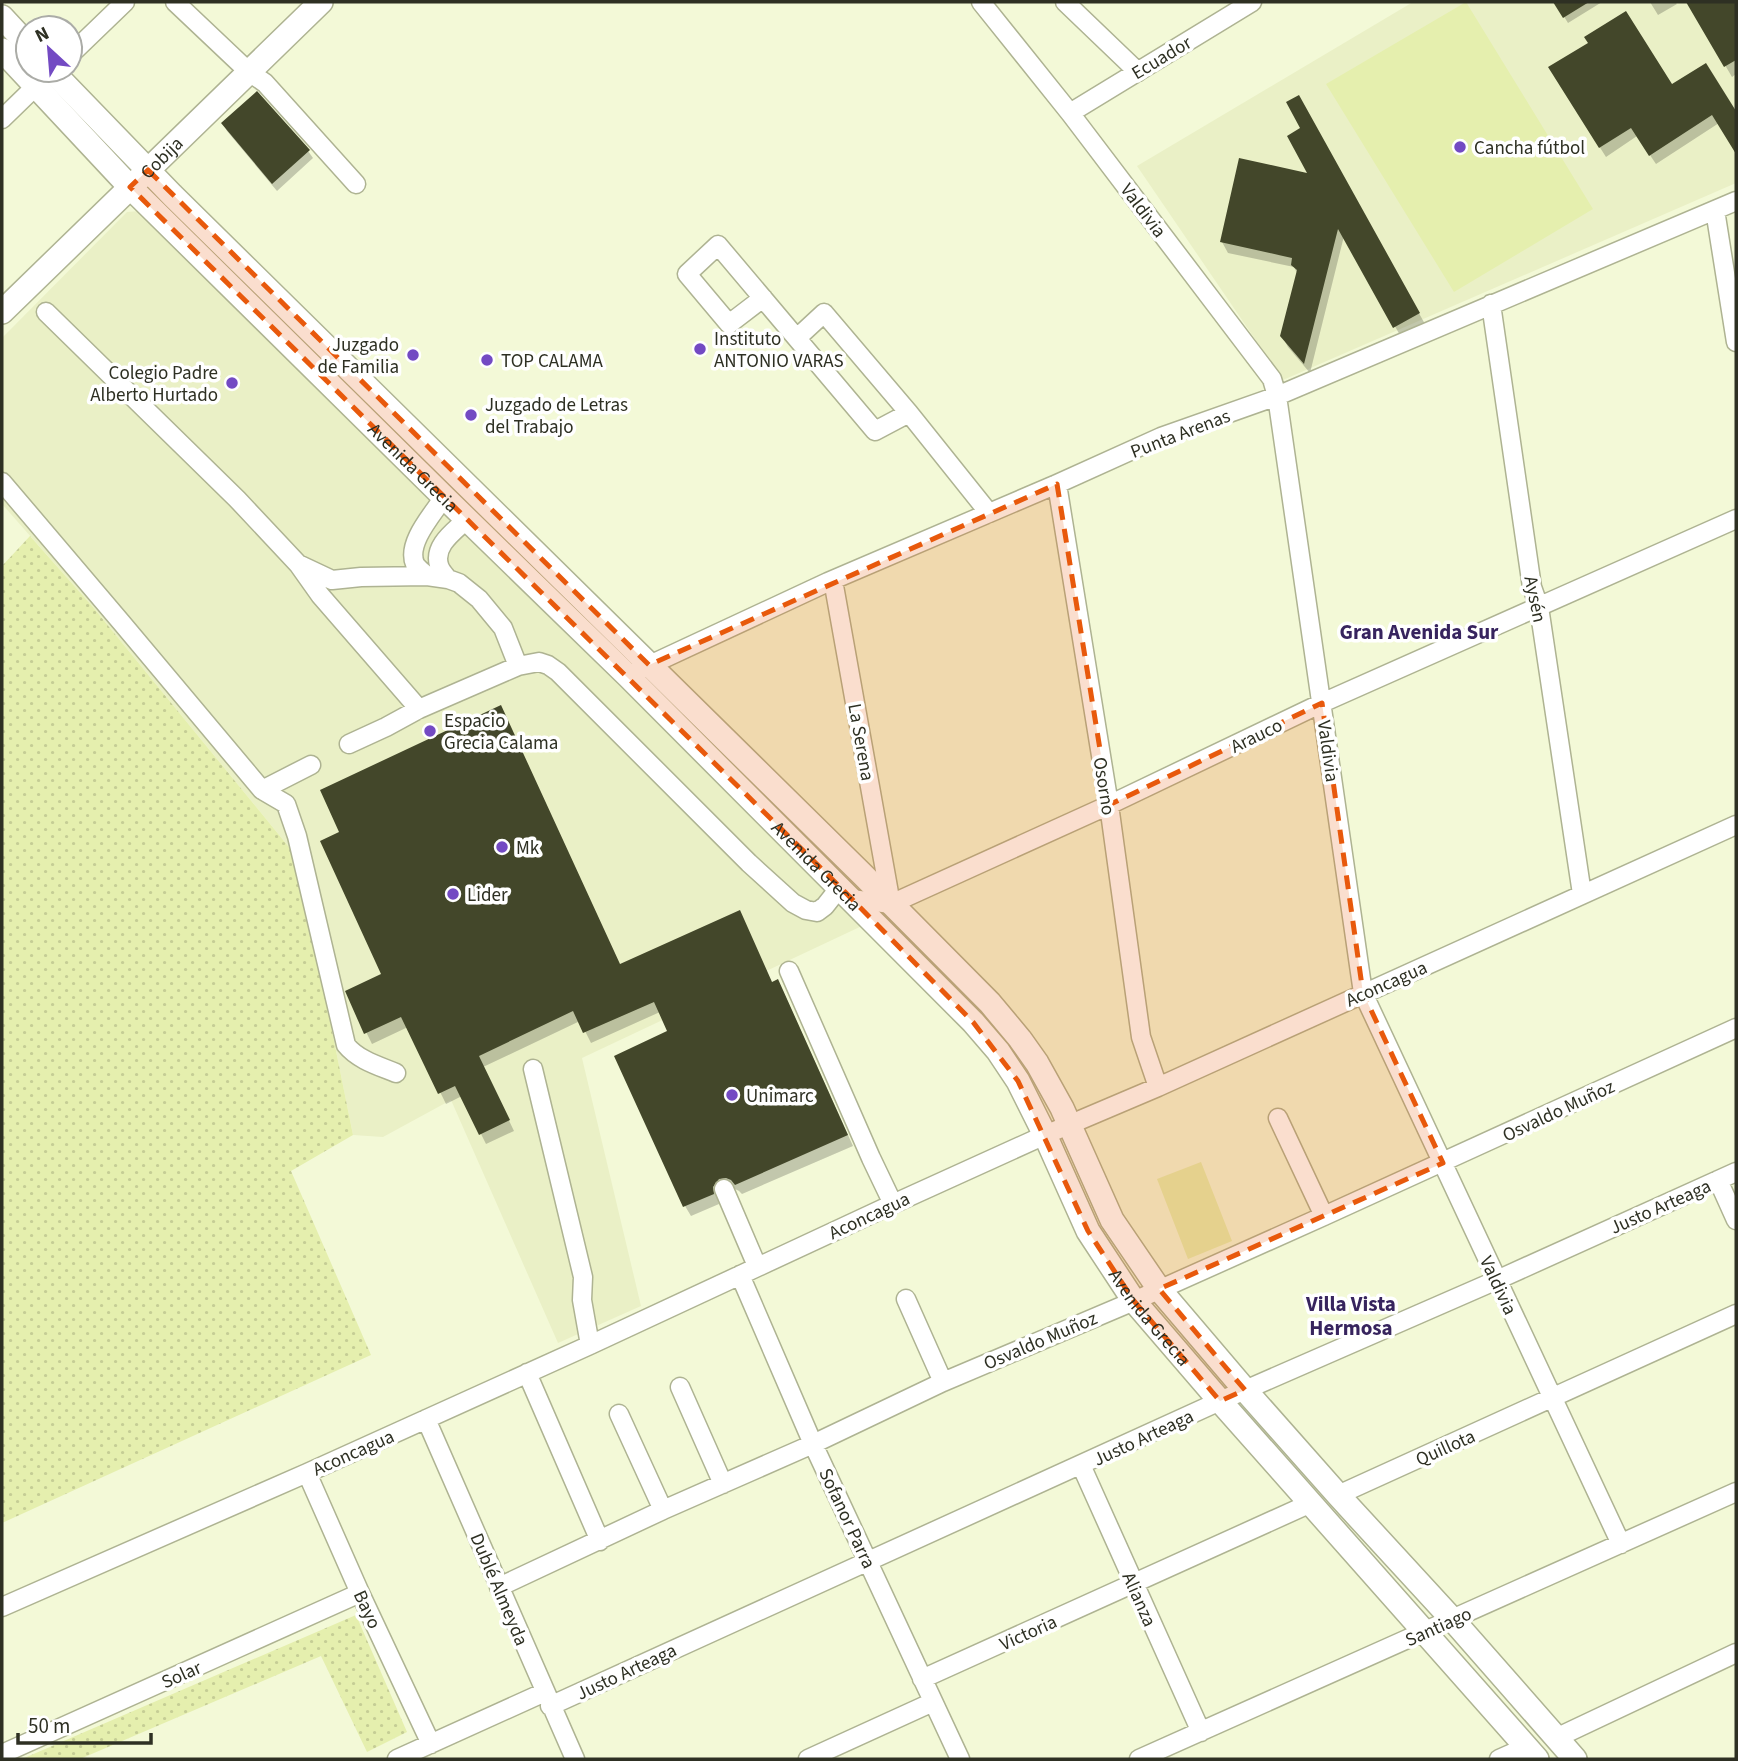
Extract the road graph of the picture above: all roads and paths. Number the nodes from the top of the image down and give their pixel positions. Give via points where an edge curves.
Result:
1 (125, 2) edge
2 (175, 2) edge
3 (321, 2) edge
4 (981, 2) edge
5 (1065, 2) edge
6 (1252, 2) edge
7 (2, 18) edge
8 (14, 31) edge
9 (84, 42) edge
10 (249, 72) junction
11 (1138, 72) junction
12 (39, 84) edge
13 (56, 84) edge
14 (59, 84) edge
15 (1070, 113) junction
16 (2, 119) edge
17 (148, 170) junction
18 (356, 184) dead end
19 (131, 187) junction
20 (1736, 201) edge
21 (1715, 209) junction
22 (763, 298) dead end
23 (1491, 304) junction
24 (2, 312) edge
25 (46, 312) dead end
26 (797, 338) junction
27 (1736, 342) edge
28 (1277, 396) junction
29 (909, 413) junction
30 (2, 482) edge
31 (1057, 484) junction
32 (444, 498) junction
33 (989, 513) junction
34 (467, 519) junction
35 (1736, 519) edge
36 (298, 564) junction
37 (427, 576) junction
38 (448, 579) junction
39 (833, 580) junction
40 (1539, 607) junction
41 (649, 665) junction
42 (519, 666) junction
43 (628, 676) junction
44 (1322, 703) junction
45 (419, 709) junction
46 (349, 744) dead end
47 (311, 765) dead end
48 (262, 790) junction
49 (1108, 805) junction
50 (1736, 825) edge
51 (845, 893) junction
52 (1582, 894) junction
53 (891, 904) junction
54 (789, 971) dead end
55 (1363, 993) junction
56 (1736, 1028) edge
57 (533, 1069) dead end
58 (396, 1073) dead end
59 (1158, 1087) junction
60 (1278, 1118) dead end
61 (1070, 1125) junction
62 (1045, 1135) junction
63 (1443, 1163) junction
64 (1736, 1172) edge
65 (1718, 1180) junction
66 (724, 1189) dead end
67 (893, 1204) junction
68 (1324, 1216) junction
69 (1736, 1220) edge
70 (757, 1266) junction
71 (740, 1275) junction
72 (1497, 1280) junction
73 (1159, 1289) junction
74 (906, 1299) dead end
75 (1134, 1301) junction
76 (1736, 1314) edge
77 (590, 1345) junction
78 (527, 1373) junction
79 (943, 1382) junction
80 (680, 1387) dead end
81 (1245, 1390) junction
82 (1552, 1398) junction
83 (1220, 1401) junction
84 (619, 1414) dead end
85 (426, 1419) junction
86 (813, 1444) junction
87 (1081, 1465) junction
88 (307, 1473) junction
89 (723, 1484) junction
90 (1736, 1492) edge
91 (1338, 1495) junction
92 (1311, 1503) junction
93 (663, 1510) junction
94 (600, 1541) junction
95 (1621, 1544) junction
96 (868, 1561) junction
97 (1134, 1584) junction
98 (499, 1587) junction
99 (360, 1593) junction
100 (2, 1607) edge
101 (1452, 1619) junction
102 (1425, 1632) junction
103 (1736, 1653) edge
104 (922, 1679) junction
105 (548, 1699) junction
106 (933, 1702) junction
107 (1201, 1732) junction
108 (1556, 1738) junction
109 (431, 1750) edge
110 (1532, 1753) edge
111 (2, 1754) edge
112 (397, 1759) edge
113 (575, 1759) edge
114 (808, 1759) edge
115 (960, 1759) edge
116 (1139, 1759) edge
117 (1499, 1759) edge
118 (1575, 1759) edge

1 - 9 street
2 - 10 street
3 - 10 main road, Cobija
4 - 15 street, Valdivia
5 - 11 street
6 - 11 street, Ecuador
7 - 8 main road
10 - 17 main road, Cobija
10 - 18 street via 265,83
11 - 15 street, Ecuador
12 - 16 street
13 - 19 main road, Avenida Grecia
14 - 17 main road, Avenida Grecia
15 - 28 street, Valdivia via 1272,379
17 - 19 main road, Cobija
17 - 41 main road, Avenida Grecia
19 - 24 main road, Cobija
19 - 32 main road, Avenida Grecia
20 - 21 street, Punta Arenas
21 - 23 street, Punta Arenas
21 - 27 street
22 - 26 street
23 - 28 street, Punta Arenas
23 - 40 street, Aysén via 1532,587
25 - 36 street
26 - 29 street via 875,431
26 - 29 street via 824,313
28 - 31 street, Punta Arenas via 1161,438
28 - 44 street, Valdivia
29 - 33 street
30 - 48 street
31 - 33 street, Punta Arenas
31 - 49 street, Osorno
32 - 34 main road, Avenida Grecia
32 - 37 street via 415,542 414,562
33 - 39 street, Punta Arenas
34 - 38 street via 445,540 438,554 439,566
34 - 43 main road, Avenida Grecia
35 - 40 street, Arauco
36 - 37 street via 332,580
36 - 45 street
37 - 38 street
38 - 42 street via 469,590 490,611 503,628
39 - 41 street, Punta Arenas
39 - 53 street, La Serena
40 - 44 street, Arauco
40 - 52 street, Aysén
41 - 43 street, Punta Arenas
41 - 53 main road, Avenida Grecia
42 - 45 street
42 - 51 street via 539,662 558,673 793,903 817,912
43 - 51 main road, Avenida Grecia
44 - 49 street, Arauco
44 - 55 street, Valdivia
45 - 46 street
47 - 48 street
48 - 58 street via 286,804 297,836 346,1045 351,1052
49 - 53 street, Arauco
49 - 59 street, Osorno via 1142,1037
50 - 52 street, Aconcagua
51 - 53 street
51 - 62 main road, Avenida Grecia via 998,1051
52 - 55 street, Aconcagua
53 - 61 main road, Avenida Grecia via 1020,1039
54 - 67 street
55 - 59 street, Aconcagua
55 - 63 street, Valdivia
56 - 63 street, Osvaldo Muñoz
57 - 77 street via 583,1277
59 - 61 street, Aconcagua
60 - 68 street
61 - 62 street, Aconcagua
61 - 73 main road, Avenida Grecia via 1112,1220
62 - 67 street, Aconcagua
62 - 75 main road, Avenida Grecia via 1088,1231
63 - 68 street, Osvaldo Muñoz
63 - 72 street, Valdivia
64 - 65 street, Justo Arteaga
65 - 69 street
65 - 72 street, Justo Arteaga
66 - 70 street
67 - 70 street, Aconcagua
68 - 73 street, Osvaldo Muñoz
70 - 71 street, Aconcagua
71 - 77 street, Aconcagua
71 - 86 street, Sofanor Parra
72 - 81 street, Justo Arteaga
72 - 82 street, Valdivia
73 - 75 street, Osvaldo Muñoz
73 - 81 main road, Avenida Grecia
74 - 79 street
75 - 79 street, Osvaldo Muñoz
75 - 83 main road, Avenida Grecia
76 - 82 street, Quillota
77 - 78 street, Aconcagua
78 - 85 street, Aconcagua
78 - 94 street
79 - 86 street, Osvaldo Muñoz
80 - 89 street
81 - 83 street, Justo Arteaga
81 - 91 main road, Avenida Grecia
82 - 91 street, Quillota
82 - 95 street, Valdivia
83 - 87 street, Justo Arteaga
83 - 92 main road, Avenida Grecia
84 - 93 street
85 - 88 street, Aconcagua
85 - 98 street, Dublé Almeyda
86 - 89 street, Osvaldo Muñoz
86 - 96 street, Sofanor Parra
87 - 96 street, Justo Arteaga
87 - 97 street, Alianza
88 - 99 street, Bayo
88 - 100 street, Aconcagua
89 - 93 street, Osvaldo Muñoz
90 - 95 street, Santiago
91 - 101 main road, Avenida Grecia
92 - 97 street, Victoria
92 - 102 main road, Avenida Grecia
93 - 94 street, Osvaldo Muñoz
94 - 98 street, Osvaldo Muñoz
95 - 101 street, Santiago
96 - 104 street, Sofanor Parra
96 - 105 street, Justo Arteaga
97 - 104 street, Victoria
97 - 107 street, Alianza
98 - 105 street, Dublé Almeyda
99 - 109 street, Bayo
99 - 111 street, Solar
101 - 102 street, Santiago
101 - 108 main road, Avenida Grecia
102 - 107 street, Santiago
102 - 110 main road, Avenida Grecia
103 - 108 street
104 - 106 street, Sofanor Parra
105 - 109 street, Justo Arteaga
105 - 113 street, Dublé Almeyda
106 - 114 street
106 - 115 street, Sofanor Parra
107 - 116 street, Santiago
108 - 118 main road, Avenida Grecia
109 - 112 street, Justo Arteaga
110 - 117 street

